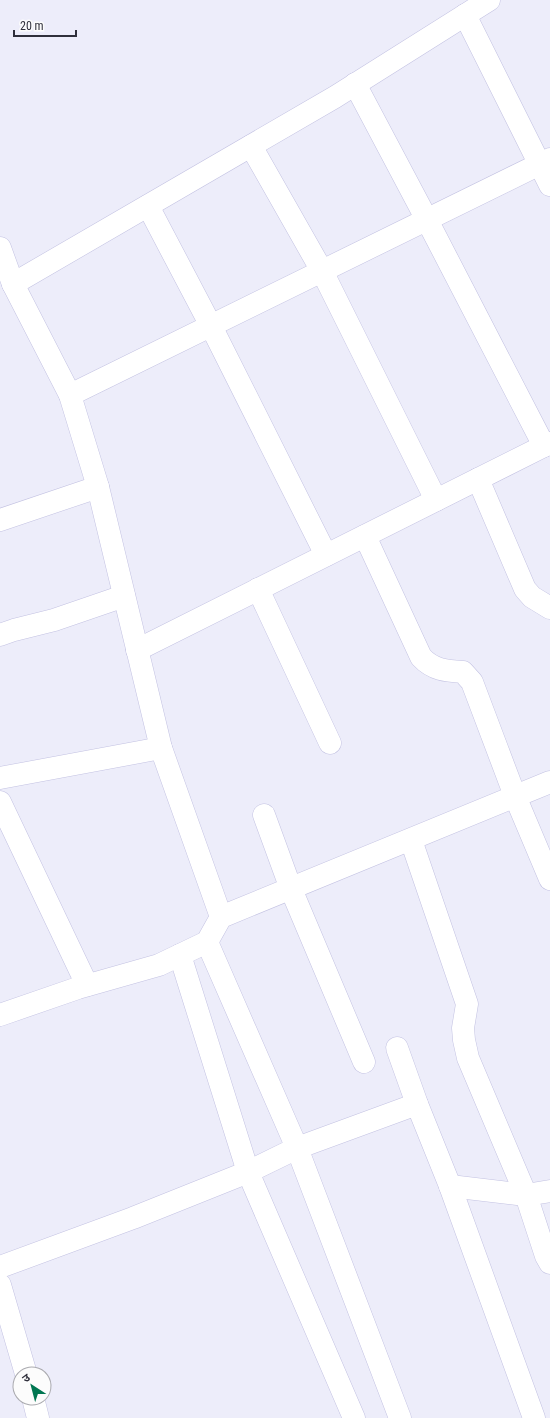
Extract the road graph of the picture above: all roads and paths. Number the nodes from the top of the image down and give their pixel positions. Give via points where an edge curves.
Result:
1 (489, 0) edge
2 (465, 15) junction
3 (355, 84) junction
4 (251, 146) junction
5 (545, 162) edge
6 (550, 185) edge
7 (148, 206) junction
8 (427, 220) junction
9 (0, 248) edge
10 (322, 271) junction
11 (13, 284) junction
12 (211, 326) junction
13 (70, 396) junction
14 (547, 445) edge
15 (478, 479) junction
16 (98, 487) junction
17 (436, 500) junction
18 (0, 520) edge
19 (365, 536) junction
20 (326, 555) junction
21 (258, 589) junction
22 (124, 596) junction
23 (550, 608) edge
24 (0, 635) edge
25 (137, 650) junction
26 (330, 743) dead end
27 (161, 748) junction
28 (0, 778) edge
29 (550, 782) edge
30 (515, 796) junction
31 (0, 802) edge
32 (264, 815) dead end
33 (411, 840) junction
34 (550, 879) edge
35 (291, 889) junction
36 (221, 917) junction
37 (207, 942) junction
38 (180, 955) junction
39 (87, 985) junction
40 (0, 1015) edge
41 (397, 1048) dead end
42 (364, 1062) dead end
43 (417, 1104) junction
44 (297, 1148) junction
45 (248, 1172) junction
46 (450, 1186) junction
47 (550, 1191) edge
48 (526, 1195) junction
49 (550, 1263) edge
50 (0, 1267) edge
51 (0, 1285) edge
52 (8, 1342) edge
53 (22, 1366) edge
54 (35, 1406) edge
55 (38, 1418) edge
56 (354, 1418) edge
57 (400, 1418) edge
58 (534, 1418) edge

1 - 2 street
2 - 3 street
2 - 5 street
3 - 4 street
3 - 8 street
4 - 7 street
4 - 10 street
5 - 6 street
5 - 8 street
7 - 11 street
7 - 12 street
8 - 10 street
8 - 14 street
9 - 11 street
10 - 12 street
10 - 17 street
11 - 13 street
12 - 13 street
12 - 20 street
13 - 16 street
14 - 15 street
15 - 17 street
15 - 23 street via 525,590
16 - 18 street
16 - 22 street
17 - 19 street
19 - 20 street
19 - 30 street via 421,657 429,665 462,672 472,682
20 - 21 street
21 - 25 street
21 - 26 street
22 - 24 street
22 - 25 street
25 - 27 street
27 - 28 street
27 - 36 street
29 - 30 street
30 - 33 street
30 - 34 street
31 - 39 street
32 - 35 street
33 - 35 street
33 - 48 street via 467,1004 463,1028 468,1058
35 - 36 street
35 - 42 street
36 - 37 street
37 - 38 street
37 - 44 street
38 - 39 street via 159,966
38 - 45 street
39 - 40 street
41 - 43 street
43 - 44 street
43 - 46 street
44 - 45 street
44 - 57 street
45 - 50 street
45 - 56 street
46 - 48 street
46 - 58 street
47 - 48 street
48 - 49 street
51 - 52 street
52 - 53 street
54 - 55 street

